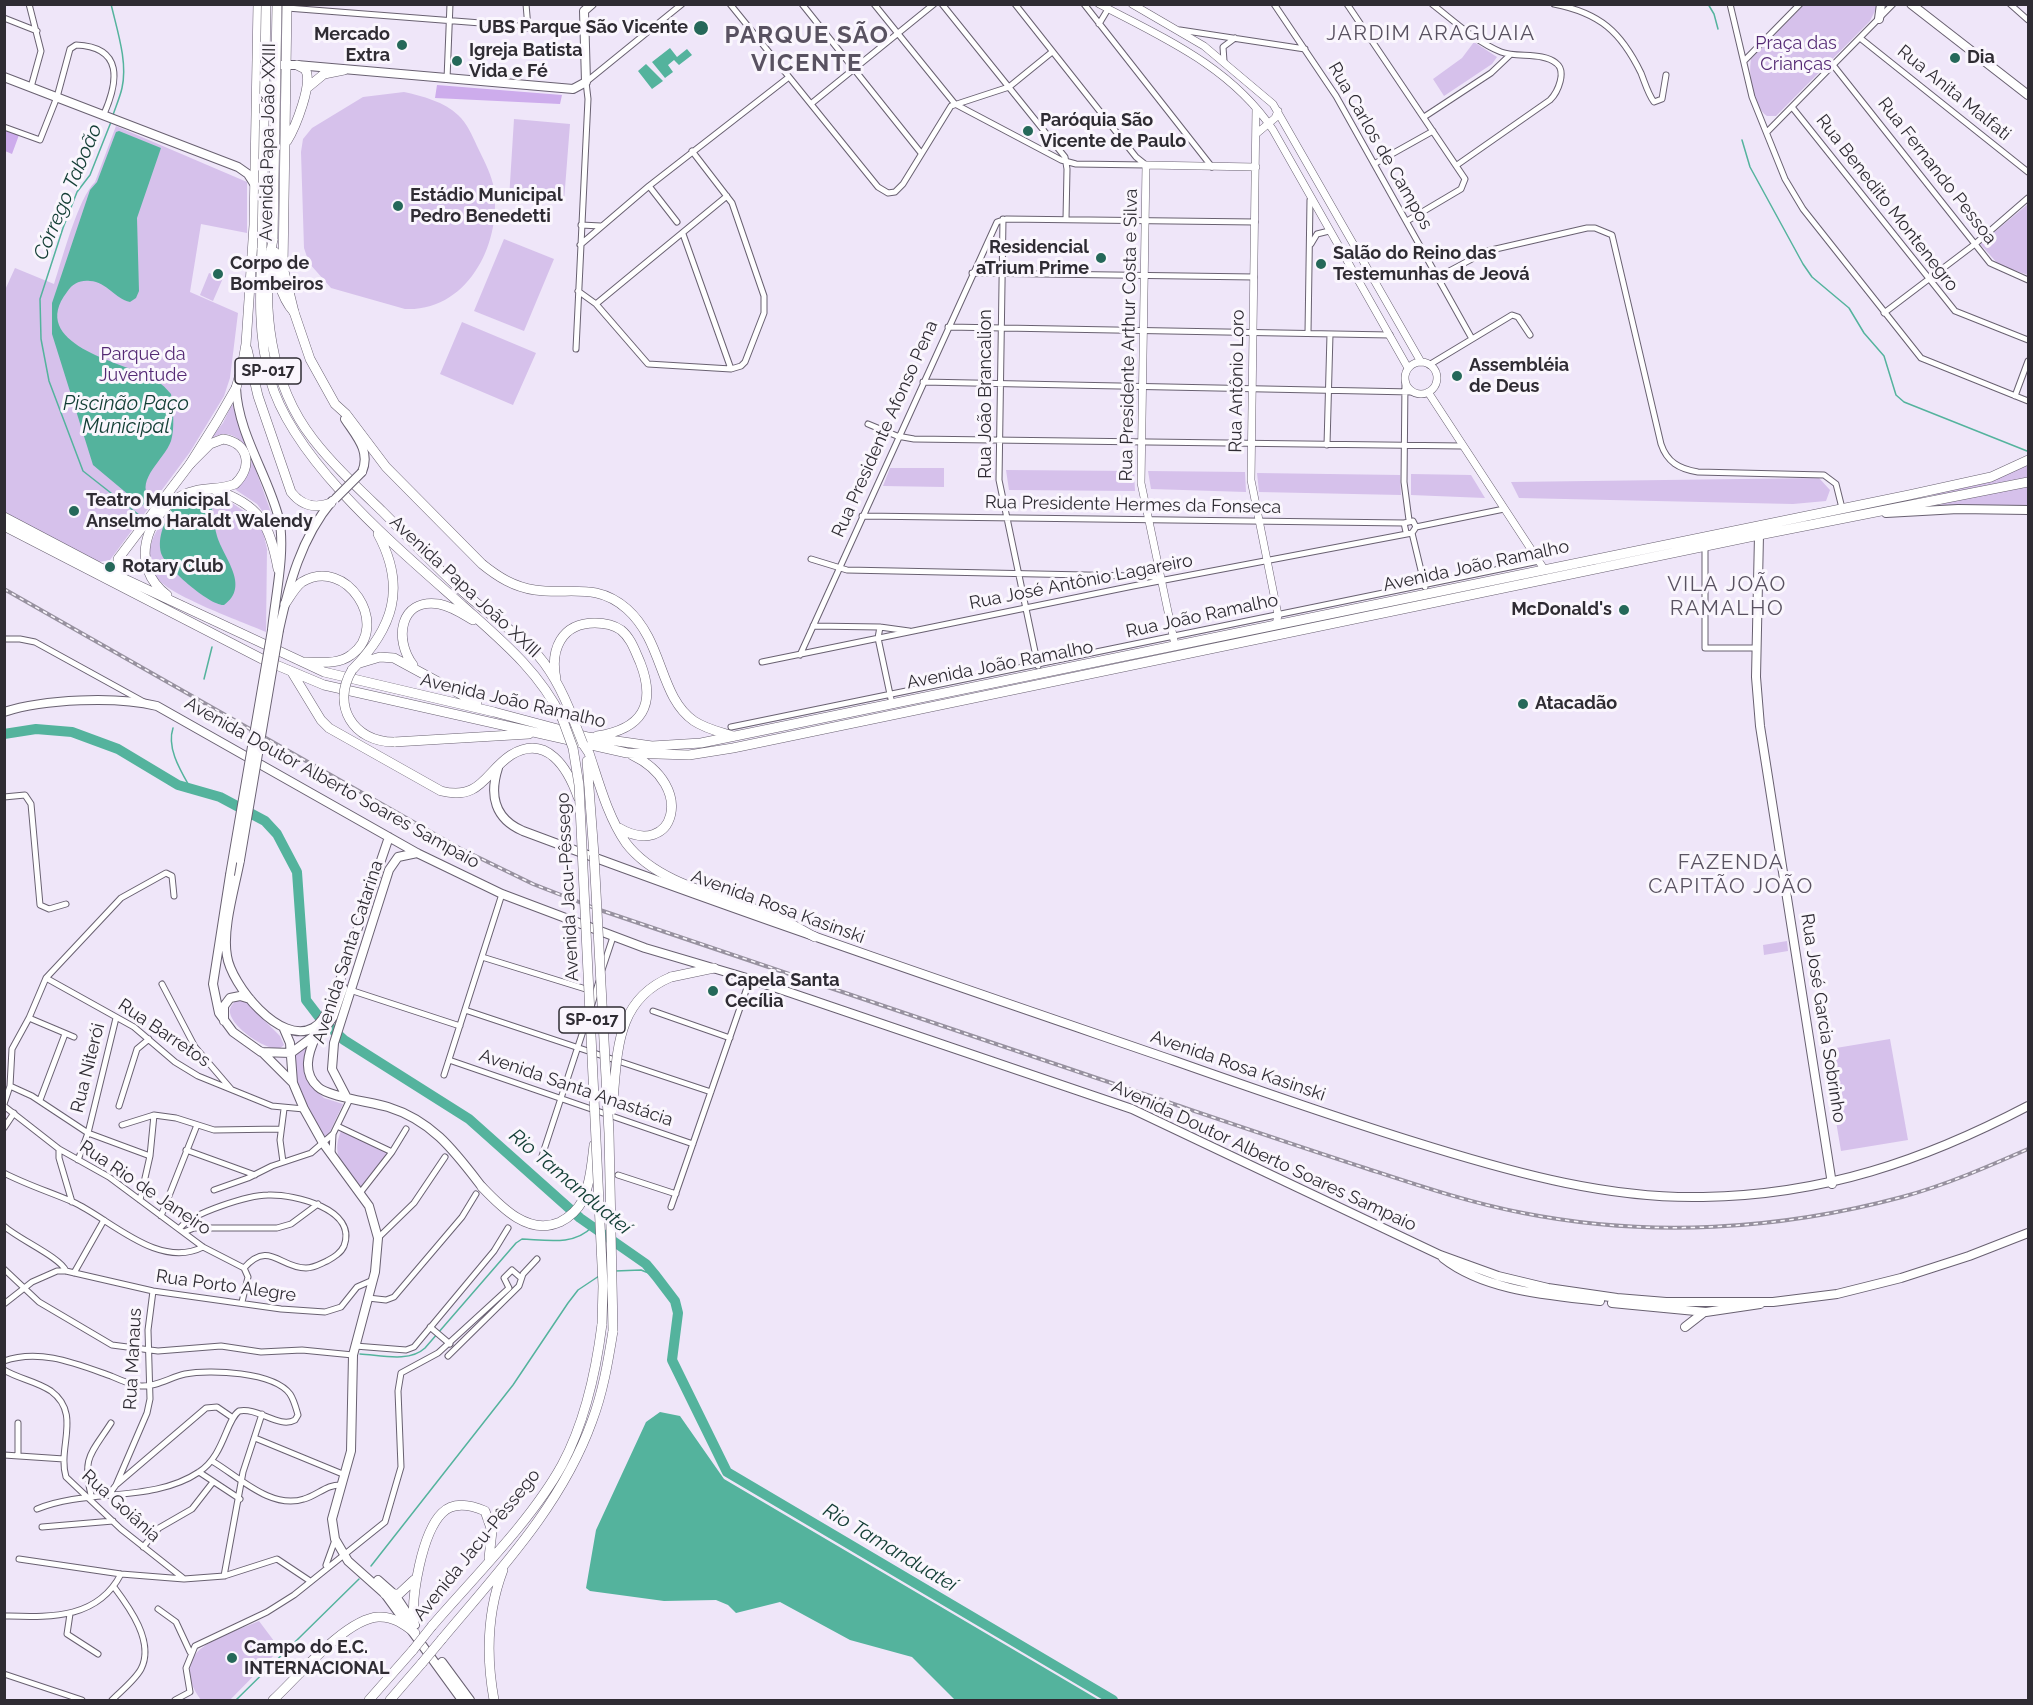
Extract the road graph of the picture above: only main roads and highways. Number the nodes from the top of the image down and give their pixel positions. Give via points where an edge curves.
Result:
1 (258, 4) edge
2 (266, 4) edge
3 (277, 4) edge
4 (592, 4) edge
5 (1881, 4) edge
6 (1911, 4) edge
7 (1919, 4) edge
8 (287, 6) edge
9 (584, 8) edge
10 (1927, 15) junction
11 (1879, 19) road end
12 (258, 65) junction
13 (292, 65) junction
14 (344, 70) junction
15 (4, 77) edge
16 (305, 90) junction
17 (2028, 95) edge
18 (285, 142) junction
19 (256, 158) junction
20 (240, 168) junction
21 (255, 186) junction
22 (273, 239) junction
23 (294, 312) junction
24 (246, 344) junction
25 (236, 388) junction
26 (338, 408) junction
27 (2028, 460) edge
28 (190, 464) junction
29 (2028, 482) edge
30 (210, 489) junction
31 (333, 501) junction
32 (2028, 510) edge
33 (159, 511) junction
34 (1868, 515) junction
35 (4, 517) edge
36 (4, 526) edge
37 (375, 527) junction
38 (1759, 535) junction
39 (118, 559) junction
40 (1542, 565) junction
41 (99, 567) junction
42 (278, 569) junction
43 (118, 580) junction
44 (1552, 580) junction
45 (179, 603) junction
46 (285, 604) junction
47 (1277, 620) junction
48 (486, 626) junction
49 (276, 630) junction
50 (1174, 641) junction
51 (1216, 649) junction
52 (1183, 657) junction
53 (297, 662) junction
54 (355, 667) junction
55 (416, 669) junction
56 (293, 674) junction
57 (557, 685) junction
58 (4, 712) edge
59 (494, 712) junction
60 (562, 718) joint
61 (574, 720) joint
62 (732, 732) junction
63 (540, 733) junction
64 (585, 741) junction
65 (627, 753) junction
66 (499, 766) junction
67 (580, 804) junction
68 (617, 827) junction
69 (389, 837) junction
70 (417, 853) junction
71 (815, 937) junction
72 (714, 968) junction
73 (253, 1001) junction
74 (334, 1015) junction
75 (224, 1021) junction
76 (284, 1029) junction
77 (319, 1030) junction
78 (261, 1052) junction
79 (291, 1053) junction
80 (293, 1083) junction
81 (349, 1096) junction
82 (2028, 1106) edge
83 (596, 1131) junction
84 (609, 1133) junction
85 (1832, 1184) junction
86 (479, 1190) joint
87 (2028, 1233) edge
88 (1440, 1255) junction
89 (1490, 1274) junction
90 (1526, 1282) junction
91 (1501, 1284) junction
92 (1666, 1302) junction
93 (1709, 1302) junction
94 (1773, 1302) junction
95 (1683, 1311) junction
96 (1706, 1312) junction
97 (1685, 1327) dead end
98 (488, 1560) junction
99 (506, 1563) junction
100 (417, 1576) junction
101 (390, 1594) junction
102 (415, 1628) junction
103 (273, 1701) edge
104 (369, 1701) edge
105 (390, 1701) edge
106 (462, 1701) edge
107 (470, 1701) edge
108 (494, 1701) edge

1 - 12 main road, Avenida Papa João XXIII
2 - 37 main road, Avenida Papa João XXIII / SP-017, bridge via 260,313 264,349 276,396 288,421
3 - 22 main road, Avenida Papa João XXIII / SP-017, bridge
4 - 9 main road
5 - 11 main road
6 - 10 main road
7 - 10 main road
8 - 13 main road, Avenida Papa João XXIII
9 - 14 main road via 586,82 578,87 562,89
10 - 17 main road
12 - 13 main road
12 - 19 main road, Avenida Papa João XXIII
13 - 14 main road
13 - 16 main road via 308,74
13 - 18 main road, Avenida Papa João XXIII
14 - 16 main road via 324,74
15 - 20 main road
16 - 18 main road via 297,123
18 - 23 main road, Avenida Papa João XXIII via 282,250
19 - 20 main road
19 - 21 main road, Avenida Papa João XXIII
20 - 21 main road
21 - 24 main road, Avenida Papa João XXIII
22 - 23 main road via 281,290
22 - 57 main road, Avenida Papa João XXIII / SP-017 via 269,274 272,340 279,373 297,415 335,465 460,589 534,652
23 - 26 main road, Avenida Papa João XXIII via 310,359
24 - 25 main road, Avenida Papa João XXIII
24 - 31 main road via 255,388 291,492 308,505
25 - 28 main road, Avenida Papa João XXIII
25 - 42 main road via 241,419 279,520
26 - 31 main road, bridge via 364,449 366,462 362,472
26 - 62 main road, Avenida Papa João XXIII via 386,467 494,574 537,590 588,591 626,609 650,639 679,707 702,726
27 - 40 main road, Avenida João Ramalho via 1981,479
28 - 30 main road via 216,440 231,440 245,453 247,466 239,480 230,486
28 - 33 main road, Avenida Papa João XXIII
29 - 34 main road, Avenida João Ramalho
30 - 33 main road via 181,496
30 - 42 main road via 227,494 260,515 270,533
31 - 46 main road via 303,545
32 - 34 main road, Avenida João Ramalho
33 - 39 main road, Avenida Papa João XXIII
33 - 45 main road via 144,554 148,575
34 - 38 main road, Avenida João Ramalho
35 - 41 main road, Avenida João Ramalho
36 - 43 main road, Avenida João Ramalho
37 - 48 main road, Avenida Papa João XXIII / SP-017
37 - 54 main road via 394,570 394,595 381,636
38 - 44 main road, Avenida João Ramalho
38 - 85 main road, Rua José Garcia Sobrinho via 1756,677 1760,726
39 - 41 main road
39 - 43 main road, Avenida Papa João XXIII
40 - 44 main road
40 - 47 main road, Avenida João Ramalho
41 - 43 main road, Avenida João Ramalho
42 - 49 main road
43 - 45 main road, Avenida João Ramalho
43 - 56 main road, Avenida João Ramalho
44 - 51 main road, Avenida João Ramalho
45 - 53 main road, Avenida João Ramalho
46 - 49 main road
46 - 53 main road via 302,582 328,576 346,583 365,611 366,631 362,643 350,656 329,662
47 - 50 main road, Avenida João Ramalho
47 - 51 main road via 1268,634
48 - 55 main road via 439,604 419,607 405,618 401,635 402,648
48 - 60 main road, Avenida Papa João XXIII / SP-017 via 534,673
49 - 73 main road, Avenida Santa Catarina, bridge via 226,942 236,980
49 - 75 main road, bridge via 213,984 216,1005
50 - 52 main road
50 - 62 main road, Avenida João Ramalho
51 - 52 main road, Avenida João Ramalho
52 - 65 main road, Avenida João Ramalho via 711,753
53 - 59 main road, Avenida João Ramalho via 362,682
54 - 55 main road via 373,658 387,657
54 - 63 main road, bridge via 346,679 342,699 355,728 373,739 394,742
55 - 59 main road
56 - 63 main road, Avenida João Ramalho via 324,685
56 - 66 main road via 329,728 441,791 455,793 477,788
57 - 61 main road, Avenida Papa João XXIII / SP-017
57 - 64 main road via 553,659 556,646 570,629 591,623 611,625 621,630 633,645 647,683 645,707 625,729
58 - 69 main road, Avenida Doutor Alberto Soares Sampaio via 49,702 148,704 176,715
59 - 64 main road, Avenida João Ramalho
60 - 67 main road, Avenida Jacu-Pêssego / SP-017, bridge via 573,748
61 - 64 main road, Avenida Jacu-Pêssego / SP-017, bridge
62 - 64 main road, Avenida João Ramalho via 694,744 663,746
63 - 65 main road, Avenida João Ramalho
64 - 68 main road
64 - 84 main road, Avenida Jacu-Pêssego / SP-017, bridge
65 - 68 main road via 646,762 667,784 671,805 668,822 654,834 644,837
66 - 67 main road, bridge via 514,753 523,751 555,756 567,769
66 - 71 main road, Avenida Rosa Kasinski via 493,787 496,806 514,827
67 - 83 main road, Avenida Jacu-Pêssego / SP-017, bridge
68 - 71 main road via 638,855 682,882 771,915
69 - 70 main road, Avenida Doutor Alberto Soares Sampaio
69 - 74 main road, Avenida Santa Catarina
70 - 72 main road, Avenida Doutor Alberto Soares Sampaio via 502,894 613,937
70 - 74 main road, Avenida Santa Catarina via 398,857 389,870 350,990
71 - 85 main road, Avenida Rosa Kasinski via 1373,1130 1536,1178 1585,1187 1701,1197
72 - 84 main road, bridge via 671,977 642,994 629,1010
72 - 88 main road, Avenida Doutor Alberto Soares Sampaio via 1132,1109
73 - 75 main road via 240,996 230,998 224,1006
73 - 76 main road, Avenida Santa Catarina
74 - 77 main road, Avenida Santa Catarina
74 - 81 main road, Avenida Santa Catarina via 335,1079
75 - 78 main road
76 - 77 main road, Avenida Santa Catarina
76 - 79 main road
77 - 79 main road, Avenida Santa Catarina
77 - 81 main road, Avenida Santa Catarina via 308,1058 311,1080 322,1091
78 - 79 main road, Avenida Santa Catarina
78 - 80 main road
79 - 80 main road
80 - 101 main road via 323,1143 373,1215 378,1238 373,1280 354,1351 353,1433 332,1519 335,1539 344,1553
81 - 86 main road via 400,1111 439,1136 455,1150
82 - 85 main road, Avenida Rosa Kasinski via 1943,1148
83 - 86 main road, bridge via 582,1200 571,1215 554,1224 534,1225 515,1217
83 - 98 main road, Avenida Jacu-Pêssego / SP-017, bridge via 602,1324 591,1388 563,1462 546,1490
84 - 99 main road, Avenida Jacu-Pêssego / SP-017, bridge via 613,1331 602,1392 583,1445 547,1509
87 - 94 main road, Avenida Doutor Alberto Soares Sampaio via 1901,1278
88 - 89 main road, Avenida Doutor Alberto Soares Sampaio
88 - 91 main road, Avenida Doutor Alberto Soares Sampaio via 1453,1266
89 - 90 main road, Avenida Doutor Alberto Soares Sampaio
89 - 91 main road
90 - 91 main road
90 - 92 main road, Avenida Doutor Alberto Soares Sampaio via 1574,1292
91 - 95 main road, Avenida Doutor Alberto Soares Sampaio via 1548,1295
92 - 93 main road, Avenida Doutor Alberto Soares Sampaio
92 - 95 main road
93 - 94 main road, Avenida Doutor Alberto Soares Sampaio
93 - 95 main road
94 - 96 main road, Avenida Doutor Alberto Soares Sampaio
95 - 96 main road, Avenida Doutor Alberto Soares Sampaio
96 - 97 main road
98 - 100 main road via 493,1542 490,1520 484,1511 471,1505 456,1506 436,1520
98 - 104 main road, Avenida Jacu-Pêssego / SP-017, bridge
99 - 105 main road, Avenida Jacu-Pêssego / SP-017, bridge
99 - 108 main road via 489,1628
100 - 101 main road via 404,1591
100 - 102 main road via 413,1594
101 - 102 main road
102 - 103 main road via 395,1619 366,1620 339,1638
102 - 106 main road
102 - 107 main road

